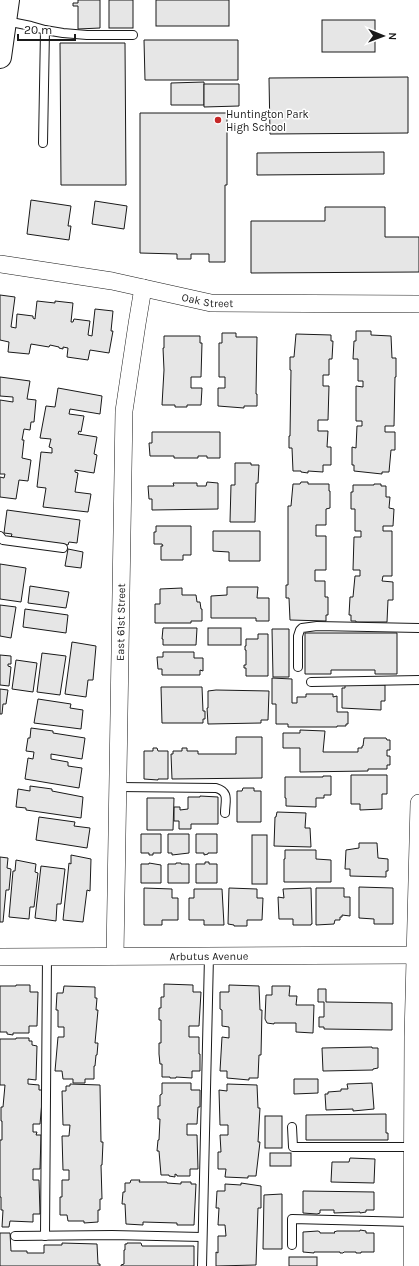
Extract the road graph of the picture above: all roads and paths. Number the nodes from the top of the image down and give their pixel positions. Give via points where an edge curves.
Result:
1 (8, 0) edge
2 (5, 21) junction
3 (45, 30) junction
4 (133, 35) dead end
5 (0, 57) edge
6 (44, 143) dead end
7 (0, 264) edge
8 (143, 288) junction
9 (419, 304) edge
10 (0, 536) edge
11 (63, 548) dead end
12 (419, 628) edge
13 (298, 667) dead end
14 (419, 680) edge
15 (311, 682) dead end
16 (119, 787) junction
17 (419, 803) edge
18 (225, 813) dead end
19 (417, 955) edge
20 (47, 956) junction
21 (115, 956) junction
22 (209, 956) junction
23 (0, 957) edge
24 (416, 1037) edge
25 (416, 1095) edge
26 (292, 1127) dead end
27 (412, 1147) junction
28 (412, 1222) junction
29 (15, 1236) dead end
30 (45, 1236) junction
31 (202, 1237) junction
32 (292, 1245) dead end
33 (414, 1262) edge
34 (202, 1266) edge

1 - 2 street
2 - 3 lane
2 - 5 street
3 - 4 lane via 87,35
3 - 6 lane
7 - 8 street, Oak Street
8 - 9 street, Oak Street via 212,303
8 - 16 street, East 61st Street via 124,411
10 - 11 lane via 3,540
12 - 13 lane via 302,628 298,636
14 - 15 lane
16 - 18 lane via 216,788 226,794
16 - 21 street, East 61st Street
17 - 19 street
19 - 22 street, Arbutus Avenue
19 - 24 street
20 - 21 street, Arbutus Avenue
20 - 23 street, Arbutus Avenue
20 - 30 lane
21 - 22 street, Arbutus Avenue
22 - 31 lane
24 - 25 street
25 - 27 street
26 - 27 lane via 293,1147
27 - 28 street
28 - 32 lane via 292,1219
28 - 33 street
29 - 30 lane
30 - 31 lane
31 - 34 lane

